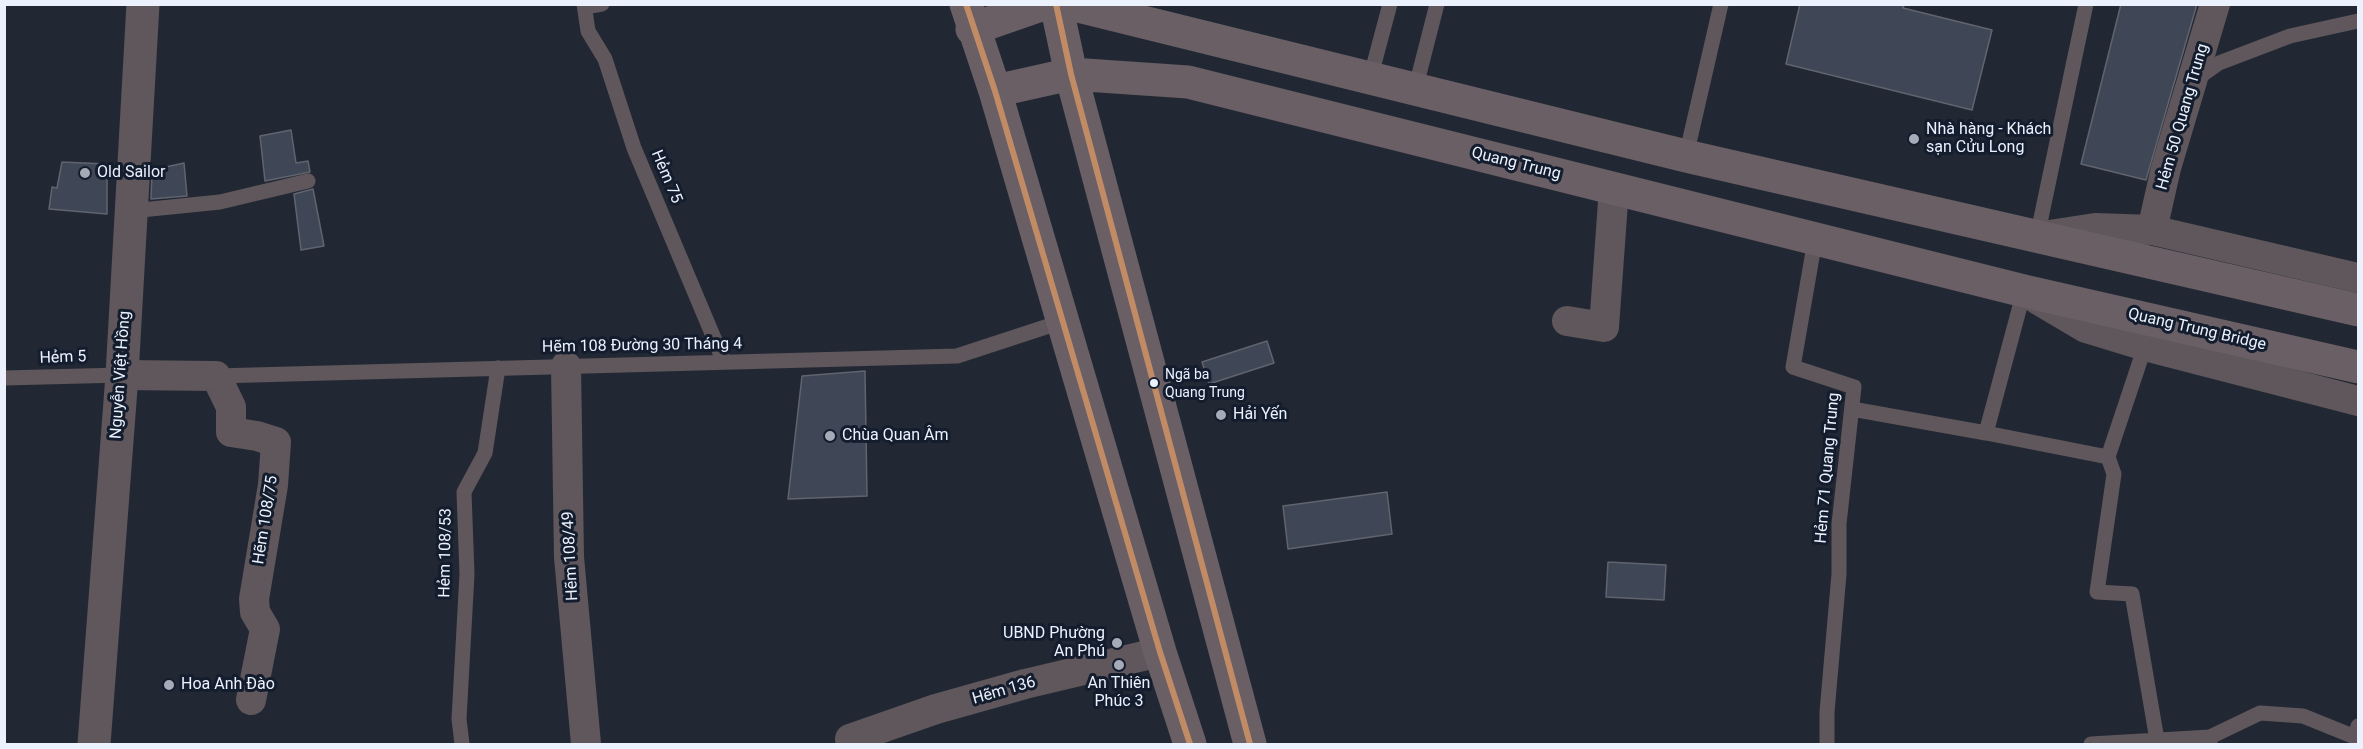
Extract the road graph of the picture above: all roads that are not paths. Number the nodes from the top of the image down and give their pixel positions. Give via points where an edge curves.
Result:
1 (143, 4) edge
2 (602, 4) edge
3 (1044, 4) edge
4 (1056, 4) edge
5 (1070, 4) edge
6 (1390, 4) edge
7 (1437, 4) edge
8 (1721, 4) edge
9 (2086, 4) edge
10 (2215, 4) edge
11 (584, 6) edge
12 (969, 17) edge
13 (2358, 21) edge
14 (1071, 74) junction
15 (1370, 79) junction
16 (2193, 82) junction
17 (1414, 90) junction
18 (995, 91) junction
19 (1686, 156) junction
20 (308, 181) dead end
21 (1614, 188) junction
22 (131, 211) junction
23 (2152, 230) junction
24 (2043, 238) junction
25 (1815, 240) junction
26 (2358, 278) edge
27 (2030, 292) junction
28 (2358, 309) edge
29 (1064, 321) junction
30 (1567, 321) dead end
31 (2145, 346) junction
32 (724, 362) junction
33 (566, 366) junction
34 (2358, 367) edge
35 (498, 368) junction
36 (122, 375) junction
37 (216, 376) junction
38 (4, 378) edge
39 (2358, 401) edge
40 (1852, 409) junction
41 (1986, 433) junction
42 (2108, 457) junction
43 (1160, 652) junction
44 (251, 700) dead end
45 (2358, 726) edge
46 (850, 739) dead end
47 (2157, 740) junction
48 (2210, 741) edge
49 (94, 744) edge
50 (462, 744) edge
51 (586, 744) edge
52 (1190, 744) edge
53 (1250, 744) edge
54 (1827, 744) edge
55 (2091, 744) edge

1 - 22 street, Nguyễn Việt Hồng
2 - 11 lane
3 - 12 main road
4 - 14 main road
5 - 15 main road
6 - 15 lane
7 - 17 lane
8 - 19 lane
9 - 24 lane
10 - 16 street, Hẻm 50 Quang Trung
11 - 32 lane, Hẻm 75 via 588,31 605,59 634,148
12 - 18 main road
13 - 16 lane via 2290,36 2219,63
14 - 18 main road, Quang Trung
14 - 21 main road, Quang Trung via 1188,82
14 - 53 main road
15 - 17 main road
16 - 23 street, Hẻm 50 Quang Trung via 2166,168
17 - 19 main road
18 - 29 main road
19 - 24 main road
20 - 22 lane via 220,202
21 - 25 main road, Quang Trung
21 - 30 street via 1604,327
22 - 36 street, Nguyễn Việt Hồng
23 - 24 street via 2095,228
23 - 26 street
24 - 28 main road
25 - 27 main road, Quang Trung
25 - 40 lane, Hẻm 71 Quang Trung via 1793,367 1854,387
27 - 31 street via 2086,328
27 - 34 main road, Quang Trung Bridge
27 - 41 lane
29 - 32 lane, Hẽm 108 Đường 30 Tháng 4 via 957,356
29 - 43 main road
31 - 39 street
31 - 42 lane
32 - 33 lane, Hẽm 108 Đường 30 Tháng 4
33 - 35 lane, Hẽm 108 Đường 30 Tháng 4
33 - 51 street, Hẽm 108/49 via 569,557
35 - 37 lane, Hẽm 108 Đường 30 Tháng 4
35 - 50 lane, Hẻm 108/53 via 486,453 464,492 466,574 459,719
36 - 37 street
36 - 38 lane, Hẻm 5
36 - 49 street, Nguyễn Việt Hồng
37 - 44 street, Hẽm 108/75 via 231,407 231,432 276,442 254,599 255,612 265,629
40 - 41 lane
40 - 54 lane, Hẻm 71 Quang Trung via 1839,524
41 - 42 lane
42 - 47 lane via 2114,474 2097,592 2132,594
43 - 46 street, Hẽm 136 via 1025,684
43 - 52 main road
45 - 48 lane via 2355,737 2303,717 2260,713
47 - 48 lane
47 - 55 lane

